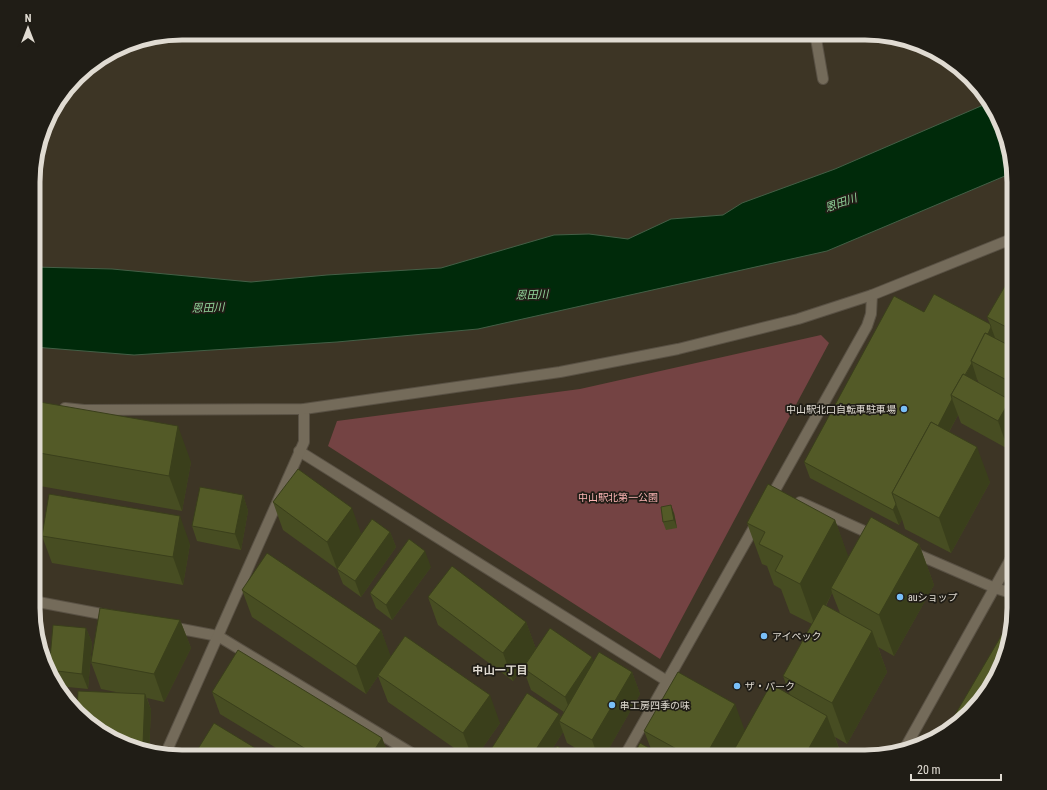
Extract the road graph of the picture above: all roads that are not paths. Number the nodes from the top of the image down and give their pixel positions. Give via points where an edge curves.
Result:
1 (816, 40) edge
2 (823, 79) dead end
3 (1007, 241) edge
4 (872, 295) junction
5 (55, 408) edge
6 (304, 409) junction
7 (299, 451) junction
8 (782, 494) junction
9 (881, 538) edge
10 (903, 548) edge
11 (1007, 566) edge
12 (995, 588) junction
13 (1007, 592) edge
14 (40, 602) edge
15 (126, 619) edge
16 (164, 626) edge
17 (218, 636) junction
18 (667, 681) junction
19 (908, 743) edge
20 (167, 749) edge
21 (406, 750) edge
22 (628, 750) edge

1 - 2 street
3 - 4 street
4 - 6 street via 798,319 670,351 560,372
4 - 8 street via 871,314 867,326
5 - 6 street
6 - 7 street via 304,442
7 - 17 street
7 - 18 street
8 - 9 street
8 - 18 street via 765,508
10 - 12 street
11 - 12 street
12 - 13 street
12 - 19 street
14 - 15 street
16 - 17 street
17 - 20 street
17 - 21 street
18 - 22 street

